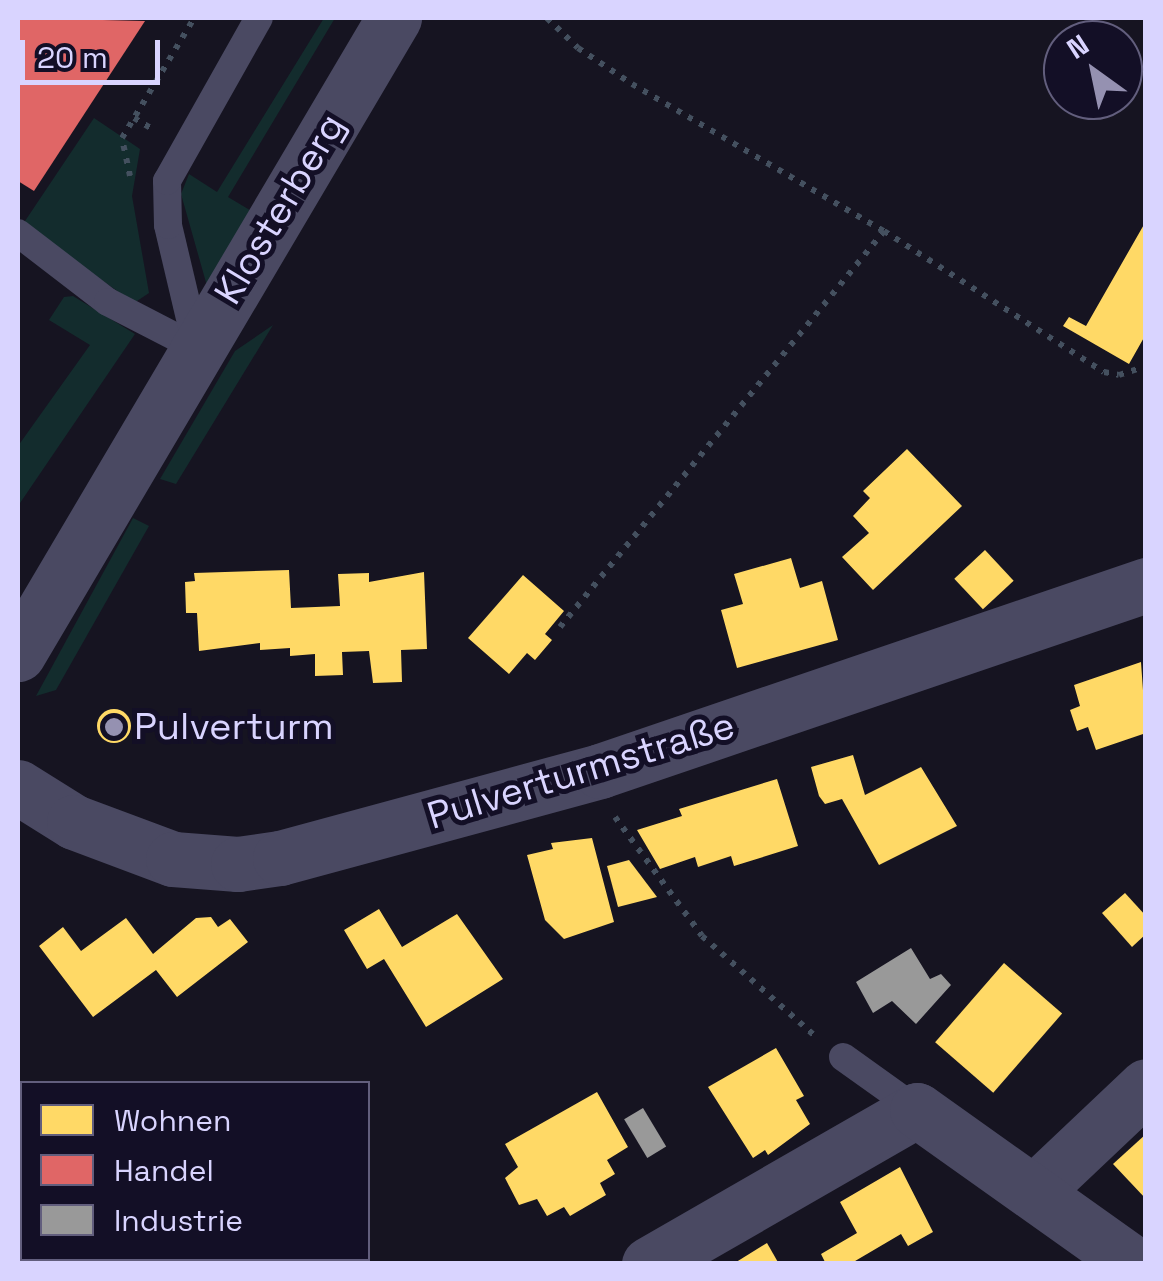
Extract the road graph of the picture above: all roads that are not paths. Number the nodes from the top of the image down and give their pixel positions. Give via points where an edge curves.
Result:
1 (259, 18) edge
2 (394, 18) edge
3 (18, 233) edge
4 (197, 348) junction
5 (1146, 586) edge
6 (18, 654) edge
7 (18, 787) edge
8 (843, 1057) road end
9 (1146, 1086) edge
10 (917, 1110) junction
11 (1034, 1192) junction
12 (649, 1264) edge
13 (1134, 1264) edge

1 - 4 lane, Klosterberg via 167,181 168,225
2 - 4 street, Klosterberg
3 - 4 lane via 108,302
4 - 6 street, Klosterberg
5 - 7 street, Pulverturmstraße via 600,771 238,864 173,859 114,840
8 - 10 lane
9 - 11 street
10 - 11 street
10 - 12 street
11 - 13 street

